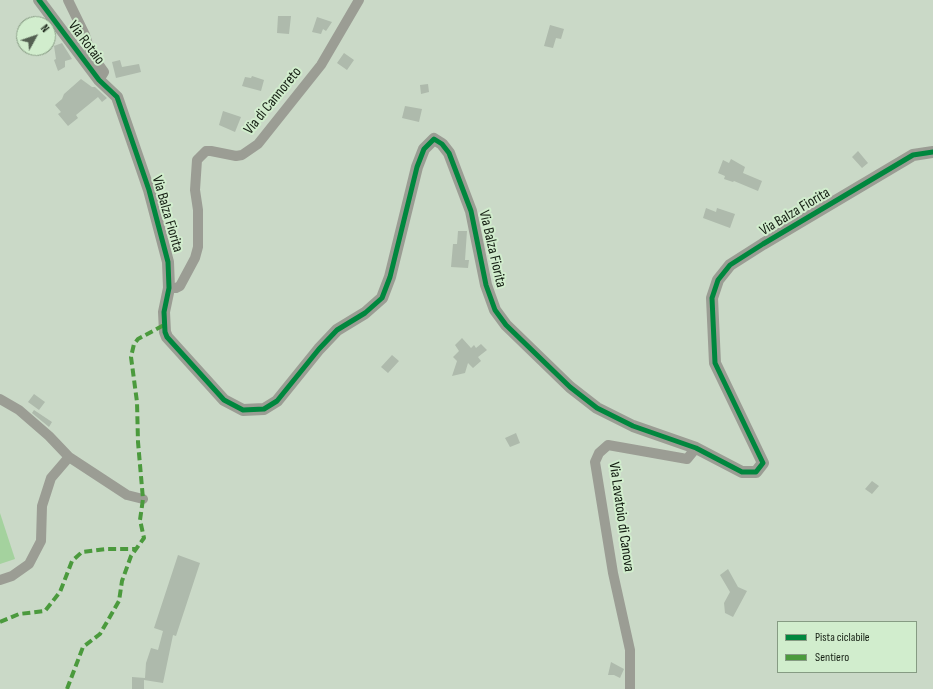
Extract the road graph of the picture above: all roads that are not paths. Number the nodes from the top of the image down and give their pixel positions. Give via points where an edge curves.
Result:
1 (40, 0) edge
2 (68, 0) edge
3 (359, 0) edge
4 (99, 80) junction
5 (933, 152) edge
6 (169, 288) junction
7 (0, 399) edge
8 (696, 448) junction
9 (69, 457) junction
10 (143, 499) dead end
11 (0, 580) edge
12 (630, 689) edge

1 - 4 street, Via Rotaio
2 - 4 street, Via Rotaio via 91,54 104,72
3 - 6 street, Via di Cannoreto via 321,65 258,144 242,155 211,150 206,151 197,160 195,190 198,248 180,286
4 - 6 street, Via Balza Fiorita via 117,97 130,133 164,245 168,262
5 - 8 street, Via Balza Fiorita via 913,155 730,265 718,280 712,298 715,363 763,464 756,472 742,472
6 - 8 street, Via Balza Fiorita via 164,312 167,337 224,400 243,410 264,409 277,401 337,330 365,314 382,298 390,277 417,167 424,149 434,139 449,152 471,211 486,285 496,310 506,325 570,387 597,408 633,426
7 - 9 street via 19,410 50,436
8 - 12 street, Via Lavatoio di Canova via 687,459 608,445 599,453 595,462 613,573 630,650
9 - 10 street via 127,495
9 - 11 street via 51,478 42,506 41,541 29,564 12,576

